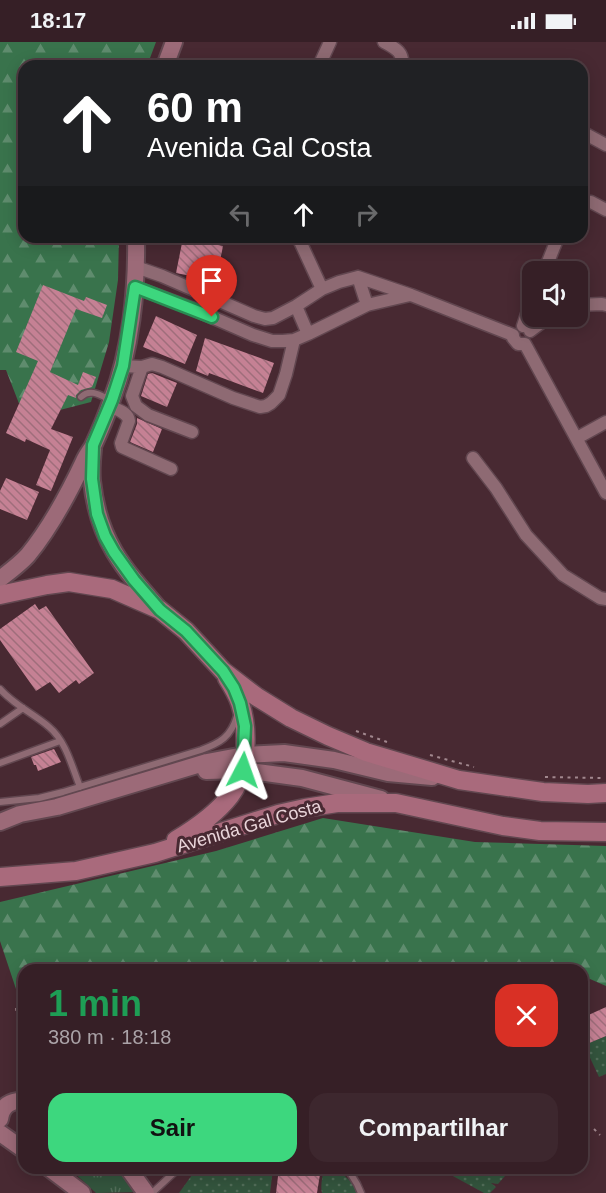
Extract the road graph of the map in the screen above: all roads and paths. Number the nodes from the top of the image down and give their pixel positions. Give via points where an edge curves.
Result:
1 (174, 42) edge
2 (330, 42) edge
3 (384, 42) edge
4 (167, 60) edge
5 (324, 60) edge
6 (402, 60) edge
7 (588, 135) edge
8 (606, 145) edge
9 (588, 202) edge
10 (606, 210) edge
11 (136, 243) edge
12 (301, 243) edge
13 (556, 243) edge
14 (548, 261) edge
15 (136, 267) junction
16 (358, 277) junction
17 (135, 287) junction
18 (322, 289) junction
19 (411, 295) junction
20 (588, 304) edge
21 (367, 305) junction
22 (606, 305) edge
23 (296, 306) junction
24 (530, 327) edge
25 (526, 329) junction
26 (308, 334) junction
27 (513, 335) junction
28 (294, 340) junction
29 (525, 344) junction
30 (123, 366) junction
31 (142, 367) junction
32 (81, 397) dead end
33 (111, 403) junction
34 (606, 422) edge
35 (192, 432) dead end
36 (577, 438) junction
37 (93, 445) junction
38 (473, 458) dead end
39 (171, 469) dead end
40 (606, 493) edge
41 (0, 579) edge
42 (0, 595) edge
43 (606, 599) edge
44 (160, 610) junction
45 (223, 671) junction
46 (0, 689) edge
47 (237, 696) junction
48 (23, 708) junction
49 (0, 724) edge
50 (60, 741) junction
51 (244, 762) junction
52 (0, 763) edge
53 (459, 780) junction
54 (80, 787) junction
55 (606, 793) edge
56 (0, 802) edge
57 (396, 803) junction
58 (20, 814) junction
59 (0, 815) edge
60 (0, 822) edge
61 (606, 832) edge
62 (155, 854) junction
63 (0, 877) edge
64 (16, 1008) dead end
65 (18, 1022) edge
66 (0, 1095) edge
67 (18, 1100) edge
68 (18, 1100) edge
69 (0, 1120) edge
70 (594, 1129) dead end
71 (5, 1136) edge
72 (600, 1136) dead end
73 (18, 1146) edge
74 (56, 1174) edge
75 (132, 1174) edge
76 (173, 1174) edge
77 (351, 1174) edge
78 (75, 1190) edge
79 (146, 1193) edge
80 (152, 1193) edge
81 (362, 1193) edge

1 - 4 main road
2 - 5 street
3 - 6 street via 398,49
7 - 8 street
9 - 10 street
11 - 15 main road
12 - 18 street
13 - 14 street
15 - 17 main road
15 - 23 street via 265,319
16 - 18 street
16 - 19 street
16 - 21 street
17 - 28 street via 253,335 272,341
17 - 30 main road
18 - 23 street
19 - 21 street
19 - 27 street
20 - 22 street
21 - 26 street
23 - 26 street
24 - 25 street
25 - 27 street via 516,328
25 - 29 street via 531,337
26 - 28 street
27 - 29 street via 515,342
28 - 31 street via 279,395 266,406 233,398 162,367
29 - 36 street
30 - 31 street
30 - 33 main road
31 - 35 street via 132,396 136,406 148,415
32 - 33 lane via 91,392
33 - 37 main road
33 - 39 street via 129,418 120,442 122,447
34 - 36 street
36 - 40 street
37 - 41 main road via 43,535 26,557
37 - 44 main road via 92,479 105,536
38 - 43 street via 526,534 563,575
42 - 44 main road via 69,582 112,589
44 - 45 main road
45 - 47 main road
45 - 53 main road via 257,698 328,736 366,752
46 - 48 lane
47 - 51 main road via 245,726
47 - 54 lane via 232,729 220,741
48 - 49 lane
48 - 50 lane via 51,728
50 - 52 lane
50 - 54 lane
51 - 53 main road via 284,753
51 - 57 main road
51 - 58 main road via 175,772
51 - 62 main road via 232,794 221,806
53 - 55 main road via 543,792
54 - 56 lane via 39,798
57 - 61 main road, Avenida Gal Costa via 503,826
57 - 62 main road, Avenida Gal Costa via 337,803 305,808
58 - 59 main road
58 - 60 main road
62 - 63 main road, Avenida Gal Costa via 76,871
64 - 65 path
66 - 67 main road
68 - 69 main road via 4,1107
69 - 71 main road
70 - 72 path
71 - 73 main road
74 - 78 main road
75 - 79 main road
76 - 80 lane
77 - 81 lane

